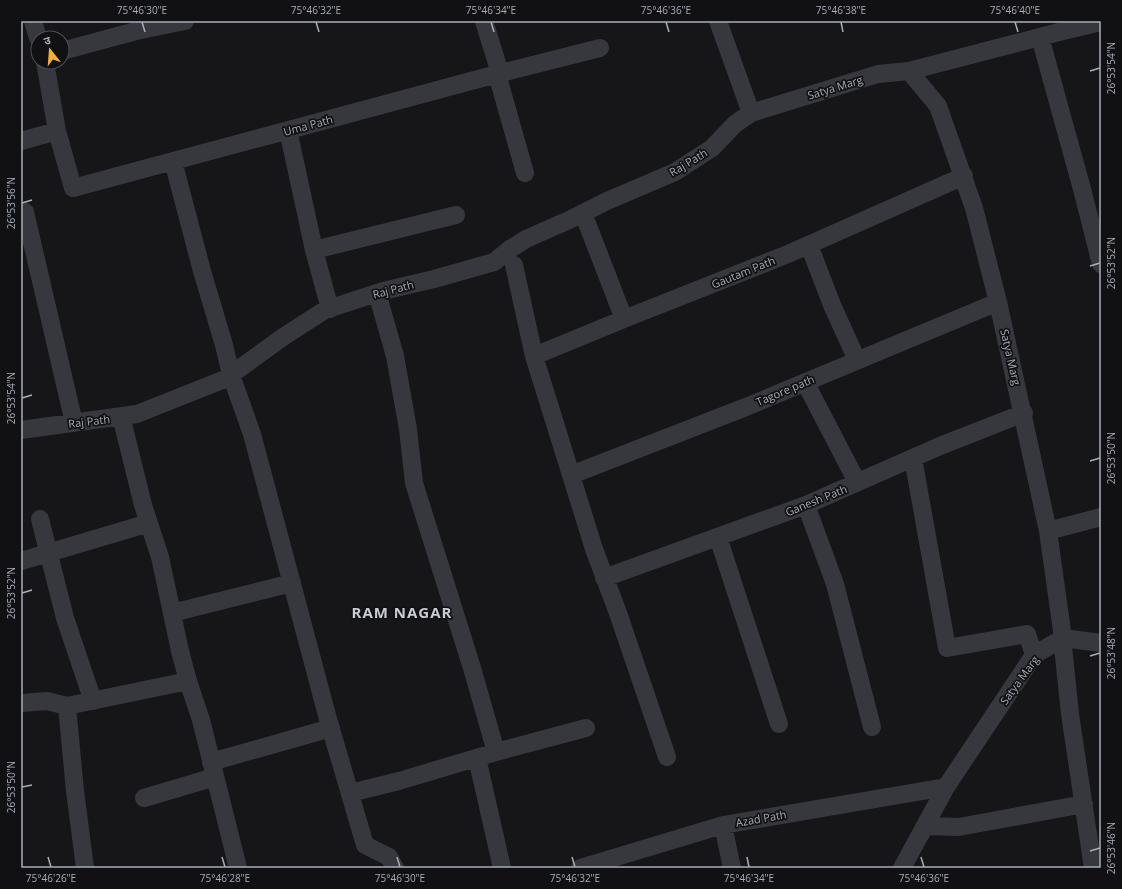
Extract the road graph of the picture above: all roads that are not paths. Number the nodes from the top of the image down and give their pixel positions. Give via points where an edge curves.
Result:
1 (185, 21) edge
2 (484, 21) edge
3 (718, 21) edge
4 (1101, 22) edge
5 (135, 26) edge
6 (1061, 26) edge
7 (1040, 37) junction
8 (70, 48) edge
9 (600, 48) dead end
10 (47, 70) edge
11 (909, 71) junction
12 (498, 74) junction
13 (751, 114) junction
14 (288, 130) junction
15 (58, 131) junction
16 (21, 141) edge
17 (173, 161) junction
18 (525, 173) dead end
19 (964, 176) junction
20 (25, 212) dead end
21 (582, 213) junction
22 (456, 215) dead end
23 (809, 245) junction
24 (314, 250) junction
25 (1101, 264) edge
26 (514, 265) dead end
27 (377, 293) junction
28 (998, 302) junction
29 (330, 309) junction
30 (624, 319) junction
31 (534, 356) junction
32 (858, 360) junction
33 (232, 374) junction
34 (805, 382) junction
35 (1024, 413) junction
36 (121, 416) junction
37 (74, 423) junction
38 (21, 430) edge
39 (913, 458) junction
40 (571, 475) junction
41 (857, 482) junction
42 (806, 505) junction
43 (1101, 516) edge
44 (40, 519) dead end
45 (149, 523) junction
46 (1048, 531) junction
47 (718, 537) junction
48 (49, 554) junction
49 (21, 561) edge
50 (604, 578) junction
51 (292, 583) junction
52 (172, 613) junction
53 (1063, 638) junction
54 (1101, 643) edge
55 (1034, 655) junction
56 (188, 681) junction
57 (93, 701) junction
58 (21, 703) edge
59 (67, 706) junction
60 (779, 724) dead end
61 (872, 727) dead end
62 (331, 728) junction
63 (586, 728) dead end
64 (496, 752) junction
65 (477, 758) junction
66 (666, 758) dead end
67 (213, 770) junction
68 (946, 787) junction
69 (350, 793) junction
70 (144, 798) dead end
71 (1084, 804) junction
72 (723, 824) junction
73 (926, 826) junction
74 (617, 863) edge
75 (85, 868) edge
76 (238, 868) edge
77 (395, 868) edge
78 (502, 868) edge
79 (580, 868) edge
80 (732, 868) edge
81 (902, 868) edge
82 (1093, 868) edge

1 - 5 street
2 - 12 street
3 - 13 street
4 - 6 street
5 - 8 street
6 - 7 street
7 - 11 street
7 - 25 street
9 - 12 street, Uma Path
10 - 15 street
11 - 13 street, Satya Marg via 878,74
11 - 19 street, Satya Marg via 938,106
12 - 14 street, Uma Path
12 - 18 street
13 - 21 street, Raj Path via 735,124 712,148 675,172
14 - 17 street, Uma Path
14 - 24 street
15 - 16 street
15 - 17 street, Uma Path via 73,188
17 - 33 street
19 - 23 street, Gautam Path
19 - 28 street, Satya Marg
20 - 37 street
21 - 27 street, Raj Path via 526,239 494,262
21 - 30 street
22 - 24 street
23 - 30 street, Gautam Path
23 - 32 street via 832,306
24 - 29 street
26 - 31 street
27 - 29 street, Raj Path
27 - 64 street via 395,356 408,429 414,483
28 - 32 street, Tagore path
28 - 35 street, Satya Marg
29 - 33 street, Raj Path via 283,337
30 - 31 street, Gautam Path
31 - 40 street
32 - 34 street, Tagore path
33 - 36 street, Raj Path via 137,414
33 - 51 street via 252,434
34 - 40 street, Tagore path
34 - 41 street
35 - 39 street, Ganesh Path
35 - 46 street, Satya Marg
36 - 37 street, Raj Path
36 - 45 street
37 - 38 street, Raj Path
39 - 41 street, Ganesh Path
39 - 55 street via 947,648 1028,634
40 - 50 street
41 - 42 street, Ganesh Path
42 - 47 street, Ganesh Path
42 - 61 street via 835,584
43 - 46 street
44 - 48 street
45 - 48 street
45 - 52 street via 160,557
46 - 53 street, Satya Marg
47 - 50 street, Ganesh Path
47 - 60 street
48 - 49 street
48 - 57 street via 65,618
50 - 66 street
51 - 52 street
51 - 62 street
52 - 56 street
53 - 54 street
53 - 55 street, Satya Marg
53 - 71 street via 1070,714
55 - 68 street, Satya Marg
56 - 57 street
56 - 67 street
57 - 59 street
58 - 59 street via 47,701
59 - 75 street
62 - 67 street
62 - 69 street
63 - 64 street
64 - 65 street
65 - 69 street
65 - 78 street
67 - 70 street
67 - 76 street
68 - 72 street, Azad Path
68 - 73 street, Satya Marg
69 - 77 street via 365,845 388,857
71 - 73 street via 959,827
71 - 82 street
72 - 74 street, Azad Path
72 - 80 street
73 - 81 street, Satya Marg
74 - 79 street, Azad Path

